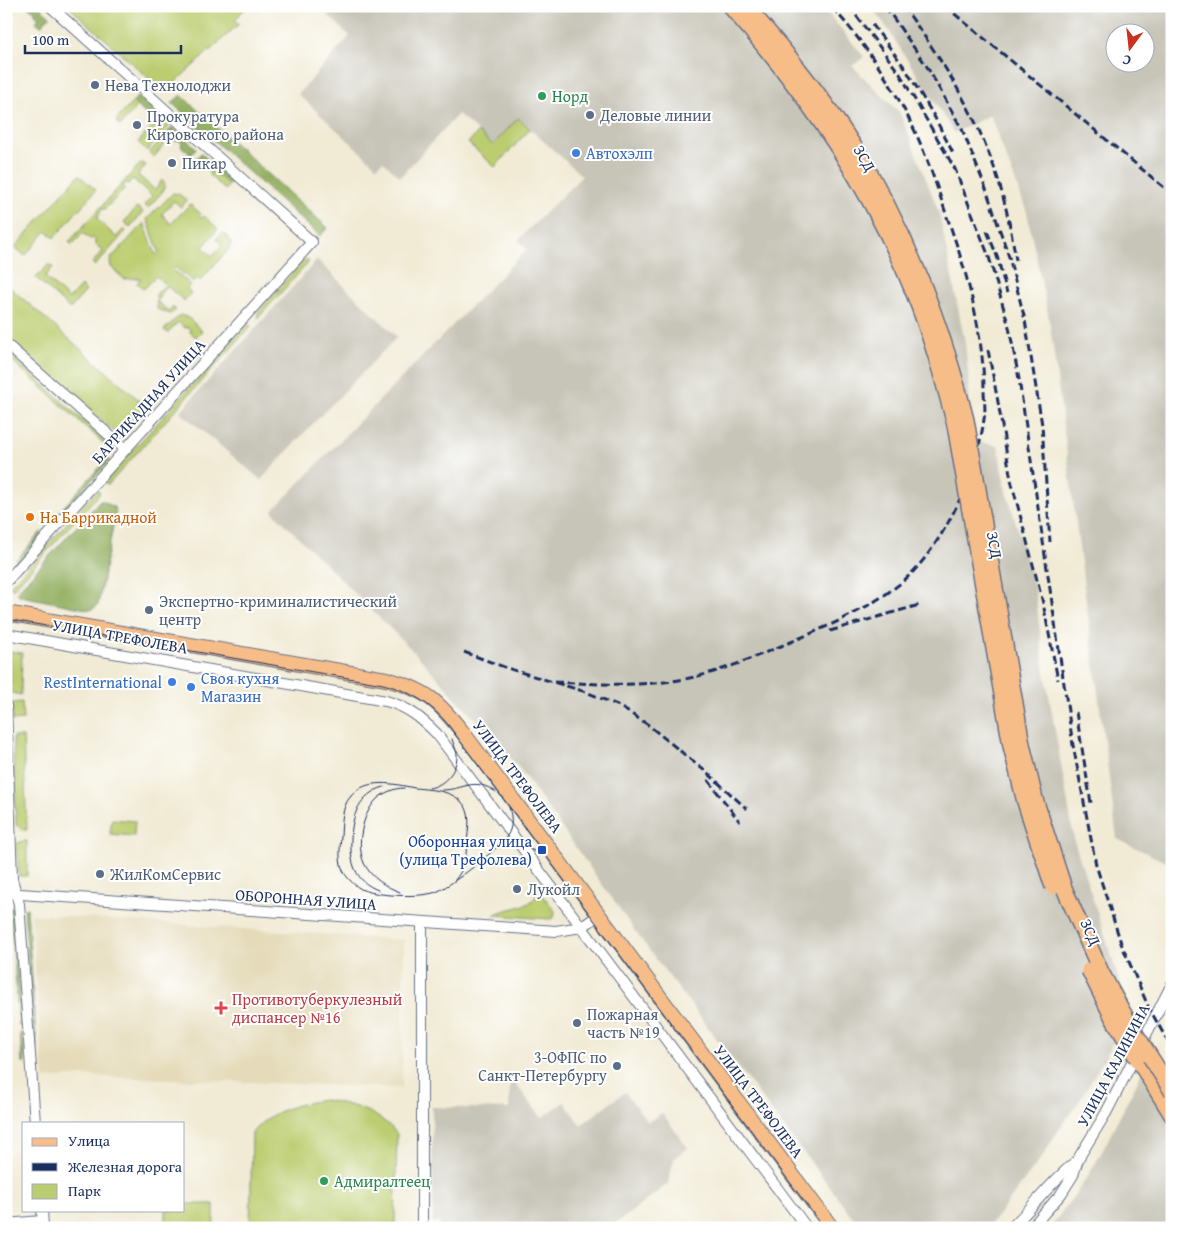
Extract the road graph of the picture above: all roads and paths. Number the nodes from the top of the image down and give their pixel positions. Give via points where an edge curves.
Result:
1 (50, 6) edge
2 (730, 6) edge
3 (746, 6) edge
4 (6, 344) edge
5 (125, 449) junction
6 (6, 582) edge
7 (6, 613) edge
8 (6, 634) edge
9 (6, 706) edge
10 (7, 730) edge
11 (11, 893) edge
12 (599, 915) junction
13 (422, 922) junction
14 (582, 927) junction
15 (1172, 984) edge
16 (1172, 1091) edge
17 (1172, 1115) edge
18 (35, 1122) edge
19 (1078, 1159) junction
20 (42, 1220) edge
21 (6, 1224) edge
22 (422, 1228) edge
23 (807, 1228) edge
24 (832, 1228) edge
25 (1012, 1228) edge
26 (1031, 1228) edge

1 - 5 street, БАРРИКАДНАЯ УЛИЦА via 312,242
2 - 17 highway, ЗСД, bridge via 785,70 847,159 913,291 942,374 955,425 1011,746 1025,802 1055,893 1092,976 1113,1018
3 - 16 highway, ЗСД, bridge via 793,61 855,148 891,213 924,287 954,371 966,420 1022,744 1035,799 1064,888 1101,972
4 - 5 street
5 - 6 street, БАРРИКАДНАЯ УЛИЦА
7 - 12 main road, УЛИЦА ТРЕФОЛЕВА via 363,674 420,690 435,699 459,727
8 - 14 street, УЛИЦА ТРЕФОЛЕВА via 398,704 418,716 437,734
9 - 10 street
10 - 11 street
11 - 13 street, ОБОРОННАЯ УЛИЦА
11 - 18 street via 19,904
12 - 14 street, ОБОРОННАЯ УЛИЦА
12 - 24 main road, УЛИЦА ТРЕФОЛЕВА
13 - 14 street, ОБОРОННАЯ УЛИЦА via 556,931
13 - 22 street
14 - 23 street, УЛИЦА ТРЕФОЛЕВА
15 - 19 street, УЛИЦА КАЛИНИНА via 1106,1113
19 - 25 street, УЛИЦА КАЛИНИНА
19 - 26 street, УЛИЦА КАЛИНИНА via 1061,1194
20 - 21 street

